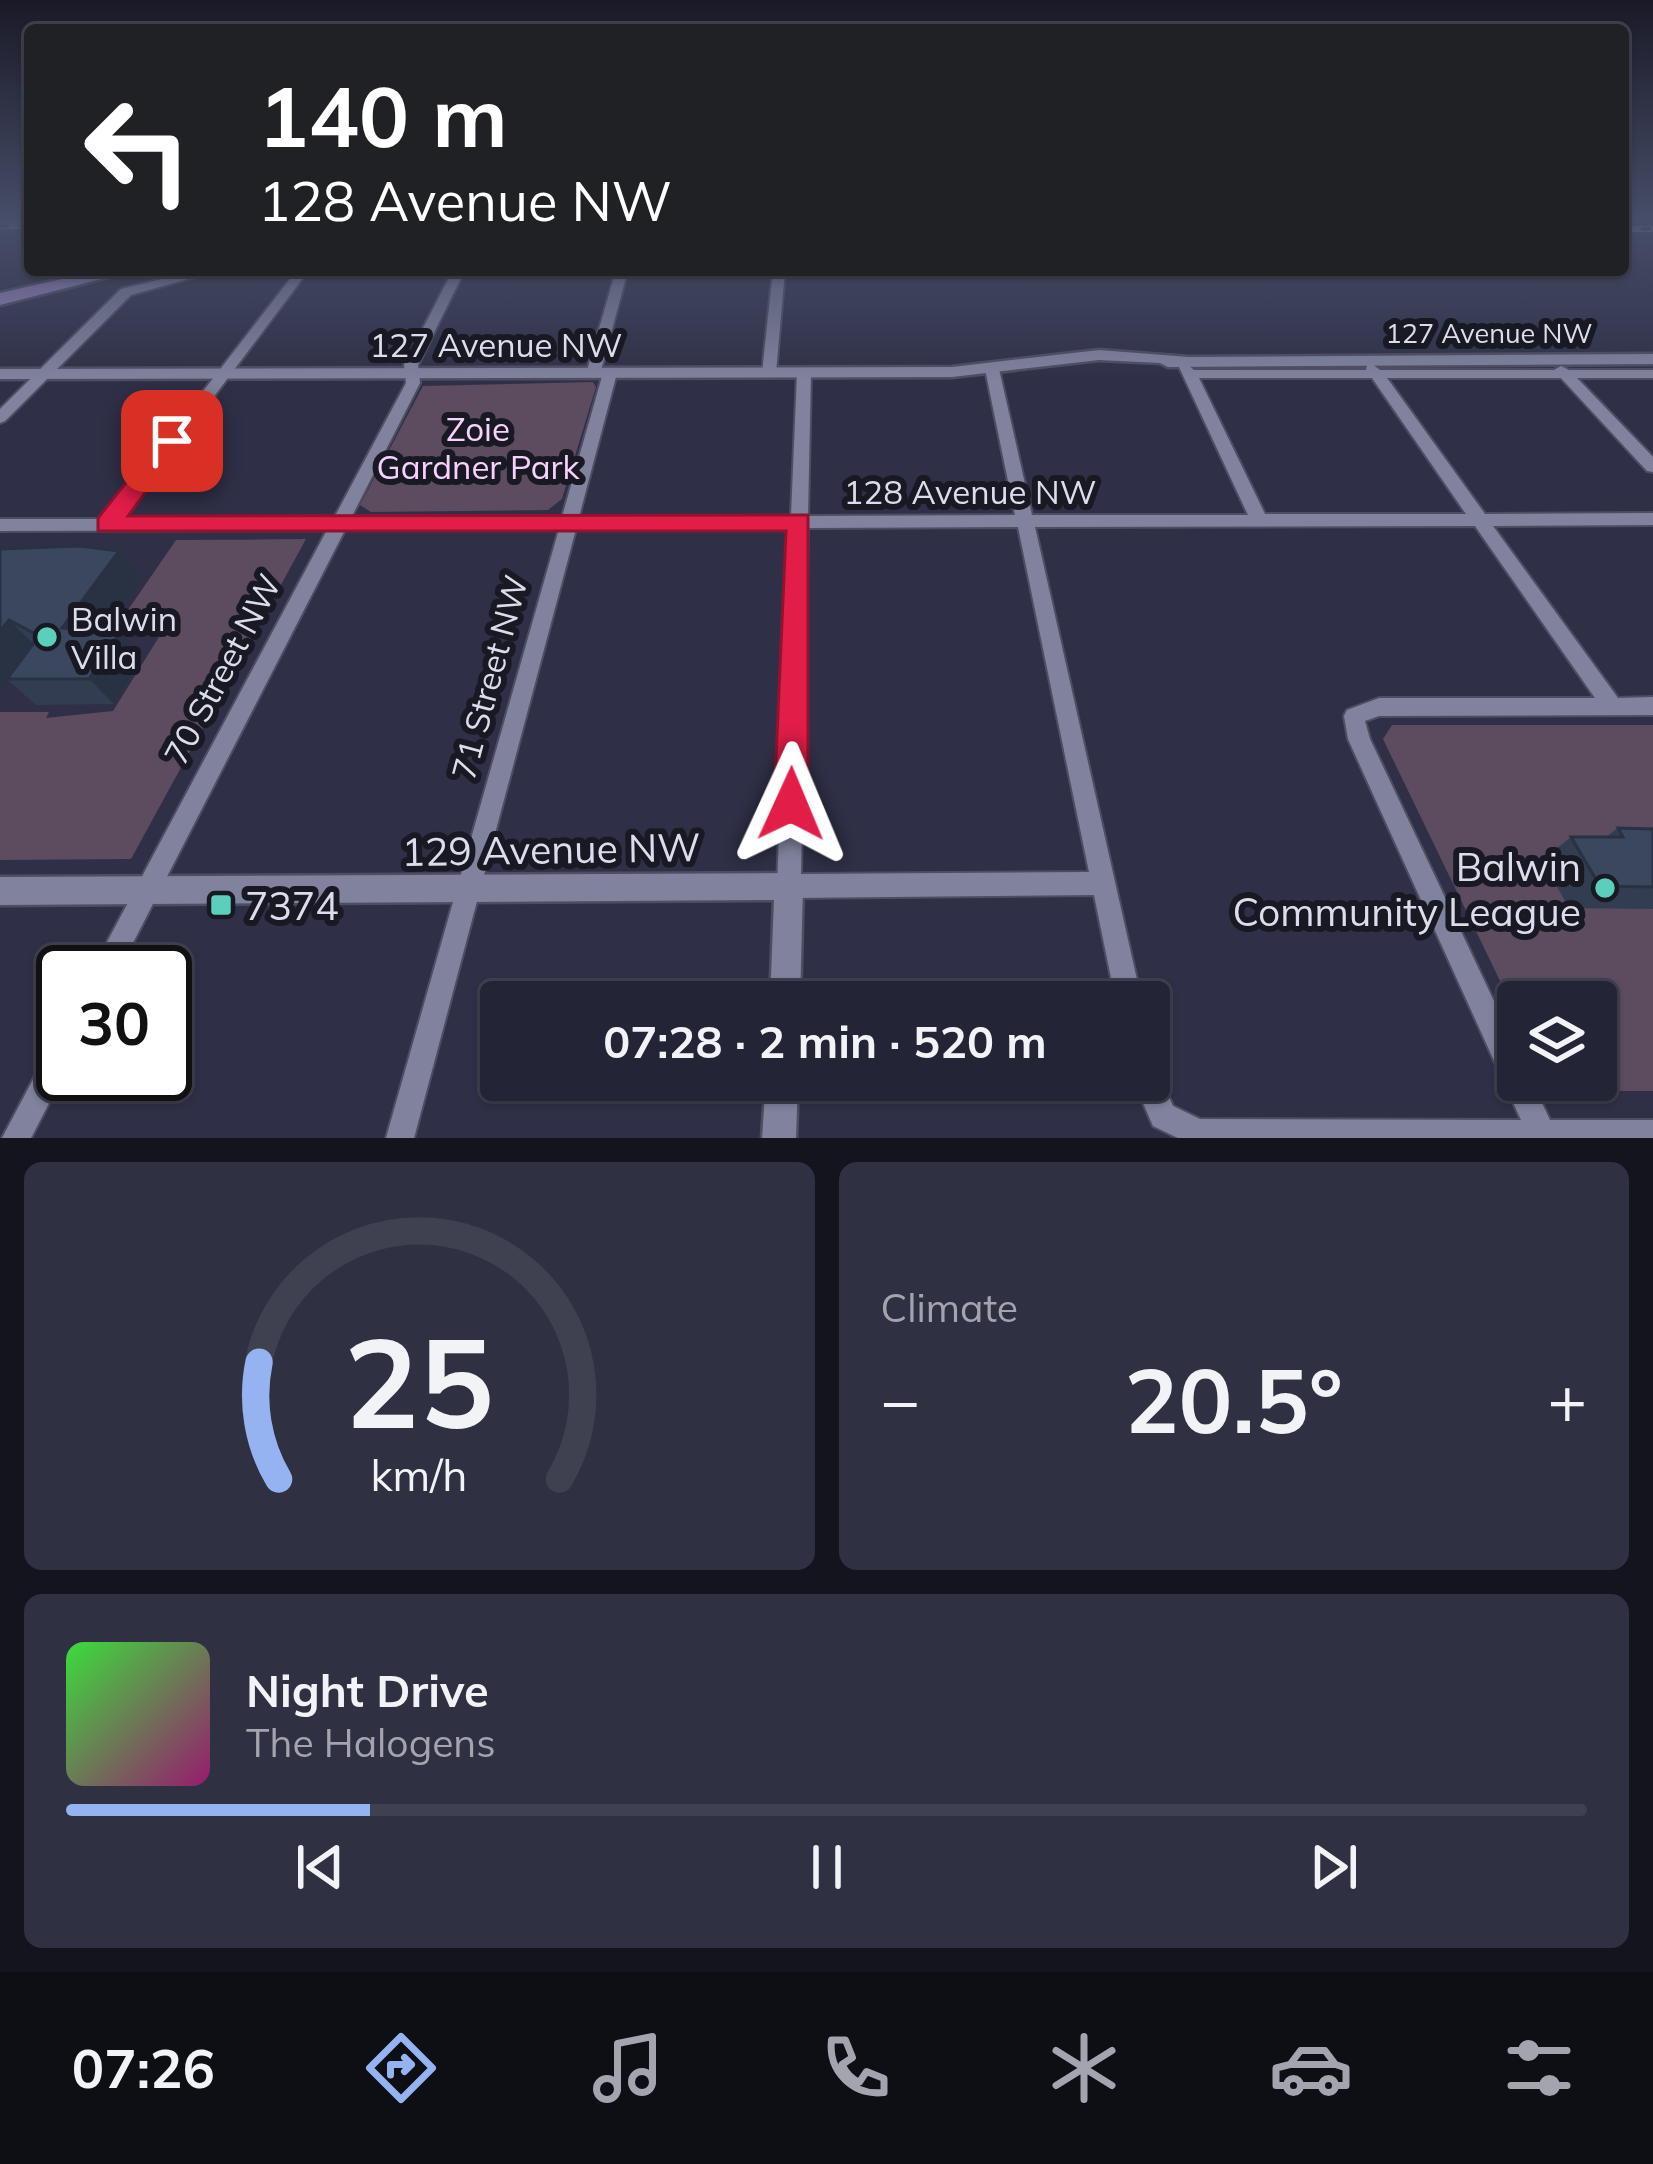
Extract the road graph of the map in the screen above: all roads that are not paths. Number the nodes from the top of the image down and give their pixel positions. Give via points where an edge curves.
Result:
1 (43, 276) edge
2 (101, 276) edge
3 (183, 276) edge
4 (298, 276) edge
5 (456, 276) edge
6 (621, 276) edge
7 (778, 276) edge
8 (0, 285) edge
9 (0, 299) edge
10 (1551, 359) junction
11 (1653, 359) edge
12 (1186, 367) junction
13 (1371, 367) junction
14 (992, 369) junction
15 (769, 373) junction
16 (804, 373) junction
17 (0, 374) edge
18 (44, 374) junction
19 (224, 374) junction
20 (412, 374) junction
21 (601, 374) junction
22 (1565, 374) junction
23 (1653, 374) edge
24 (0, 418) edge
25 (1653, 467) edge
26 (1480, 519) junction
27 (1653, 519) edge
28 (1259, 520) junction
29 (1026, 521) junction
30 (799, 522) junction
31 (568, 523) junction
32 (338, 524) junction
33 (0, 525) edge
34 (107, 525) junction
35 (1612, 706) junction
36 (1653, 706) edge
37 (1103, 883) junction
38 (789, 886) junction
39 (470, 889) junction
40 (0, 891) edge
41 (146, 891) junction
42 (118, 945) edge
43 (785, 981) edge
44 (1124, 981) edge
45 (36, 1100) edge
46 (781, 1101) edge
47 (1156, 1101) edge
48 (1542, 1134) junction
49 (1653, 1134) edge
50 (16, 1138) edge
51 (400, 1138) edge
52 (779, 1138) edge

1 - 8 main road
2 - 9 main road
3 - 18 street via 124,294
4 - 19 street
5 - 20 street, 70 Street NW
6 - 21 street, 71 Street NW
7 - 15 street
10 - 11 street, 127 Avenue NW
10 - 13 street, 127 Avenue NW
10 - 22 street
12 - 13 street, 127 Avenue NW
12 - 14 street, 127 Avenue NW
12 - 28 street
13 - 22 street, 127 Avenue NW
13 - 26 street
14 - 16 street, 127 Avenue NW
14 - 29 street
15 - 16 street, 127 Avenue NW
15 - 21 street, 127 Avenue NW
16 - 30 street
17 - 18 street, 127 Avenue NW
18 - 19 street, 127 Avenue NW
18 - 24 street
19 - 20 street, 127 Avenue NW
19 - 34 street
20 - 21 street, 127 Avenue NW
20 - 32 street, 70 Street NW
21 - 31 street, 71 Street NW
22 - 23 street, 127 Avenue NW
22 - 25 street
26 - 27 street, 128 Avenue NW
26 - 28 street, 128 Avenue NW
26 - 35 street
28 - 29 street, 128 Avenue NW
29 - 30 street, 128 Avenue NW
29 - 37 street
30 - 31 street, 128 Avenue NW
30 - 38 street
31 - 32 street, 128 Avenue NW
31 - 39 street, 71 Street NW
32 - 34 street, 128 Avenue NW
32 - 41 street, 70 Street NW
33 - 34 street, 128 Avenue NW
35 - 36 street
35 - 48 street via 1379,707 1354,716
37 - 38 street, 129 Avenue NW
37 - 44 street
38 - 39 street, 129 Avenue NW
38 - 43 street
39 - 41 street, 129 Avenue NW
39 - 51 street, 71 Street NW
40 - 41 street, 129 Avenue NW
41 - 42 street, 70 Street NW
45 - 50 street
46 - 52 street
47 - 48 street via 1163,1116 1199,1133
48 - 49 street

